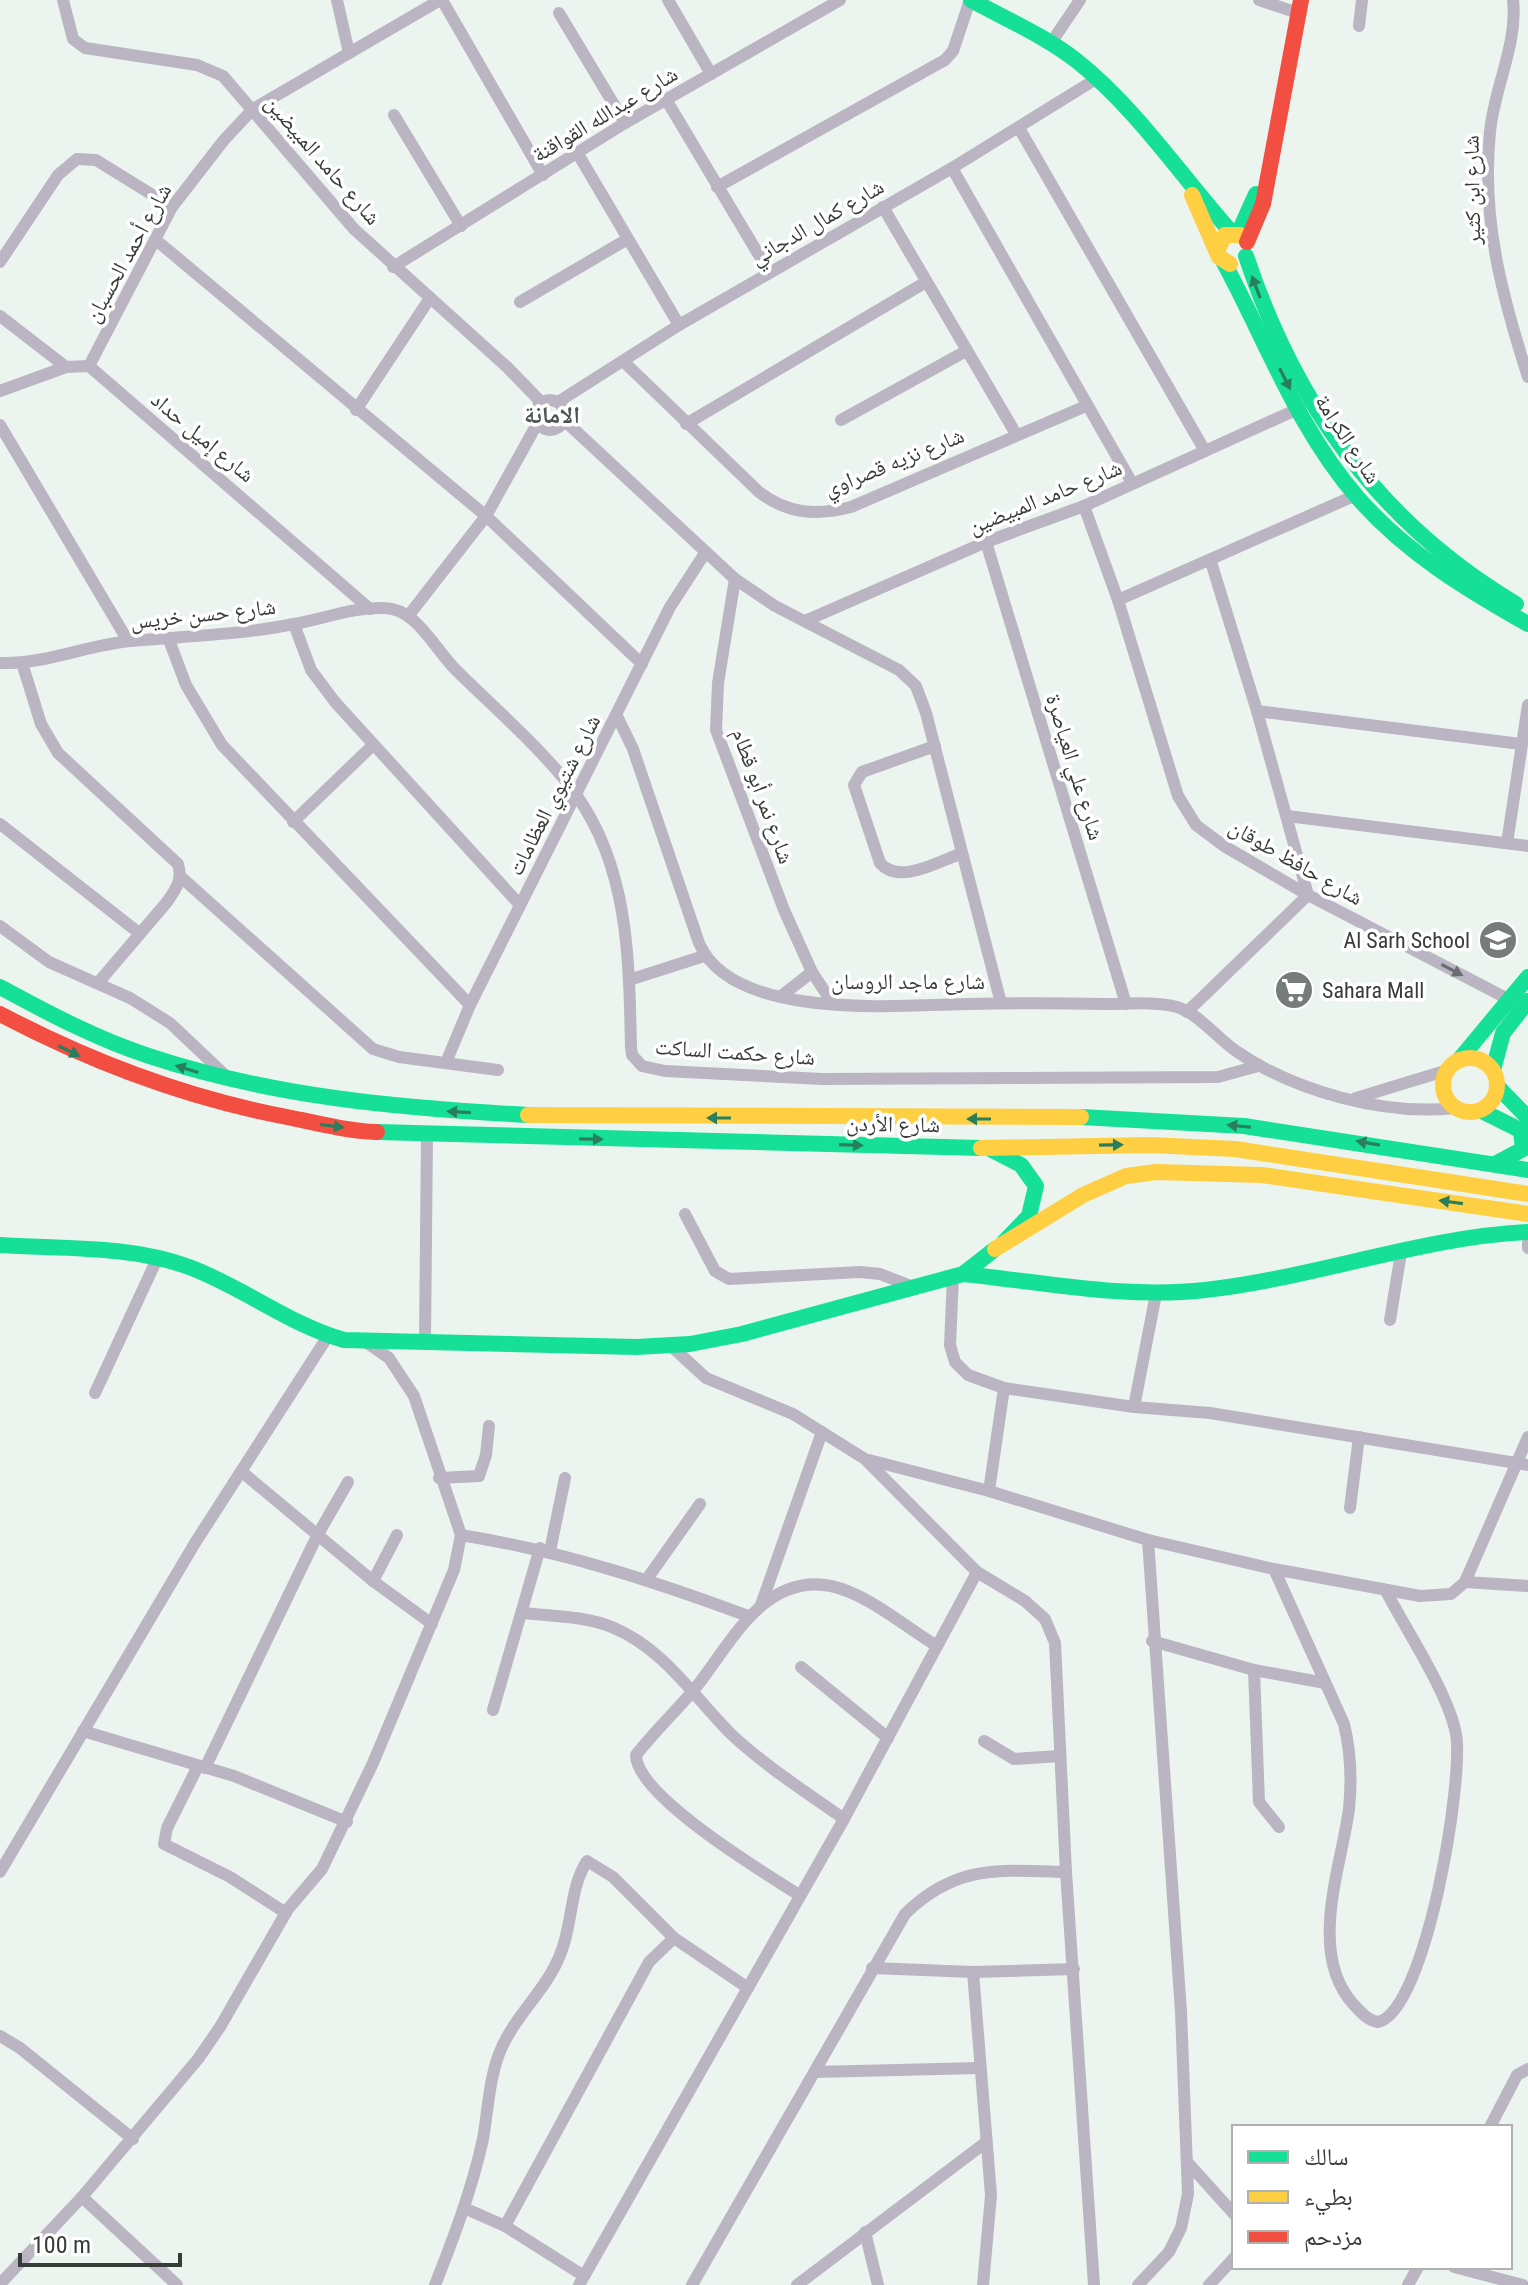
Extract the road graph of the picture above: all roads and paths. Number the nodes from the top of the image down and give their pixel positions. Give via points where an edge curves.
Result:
1 (63, 0) edge
2 (337, 0) edge
3 (441, 0) edge
4 (668, 0) edge
5 (840, 0) edge
6 (971, 0) edge
7 (1080, 0) edge
8 (1259, 0) edge
9 (1362, 0) edge
10 (1513, 0) edge
11 (1300, 7) edge
12 (559, 13) dead end
13 (1359, 26) dead end
14 (1051, 43) junction
15 (349, 53) junction
16 (711, 74) junction
17 (1096, 79) junction
18 (667, 101) junction
19 (253, 109) junction
20 (394, 115) dead end
21 (625, 123) junction
22 (1019, 128) junction
23 (578, 154) junction
24 (952, 168) junction
25 (543, 175) junction
26 (1186, 182) junction
27 (717, 187) junction
28 (172, 207) junction
29 (883, 207) junction
30 (461, 226) junction
31 (156, 240) junction
32 (626, 240) junction
33 (1241, 241) junction
34 (1220, 256) junction
35 (0, 262) edge
36 (393, 267) junction
37 (769, 272) junction
38 (926, 282) junction
39 (430, 298) junction
40 (520, 302) dead end
41 (0, 316) edge
42 (679, 325) junction
43 (966, 351) junction
44 (623, 361) junction
45 (89, 366) junction
46 (66, 367) junction
47 (1528, 377) edge
48 (0, 391) edge
49 (541, 402) junction
50 (558, 402) junction
51 (1086, 406) junction
52 (1300, 408) junction
53 (356, 410) junction
54 (564, 420) junction
55 (841, 420) dead end
56 (686, 424) junction
57 (0, 425) edge
58 (542, 427) junction
59 (1016, 434) junction
60 (1205, 451) junction
61 (1132, 483) junction
62 (1356, 495) junction
63 (1084, 506) junction
64 (486, 516) junction
65 (986, 542) junction
66 (705, 553) junction
67 (1211, 562) junction
68 (735, 579) junction
69 (1118, 600) junction
70 (370, 609) junction
71 (1528, 611) edge
72 (409, 615) junction
73 (805, 621) junction
74 (294, 624) junction
75 (1528, 624) edge
76 (169, 640) junction
77 (128, 641) junction
78 (1, 661) edge
79 (22, 663) junction
80 (642, 664) junction
81 (1528, 705) edge
82 (1257, 711) junction
83 (617, 716) junction
84 (1521, 744) junction
85 (373, 745) junction
86 (935, 746) junction
87 (576, 795) junction
88 (1287, 816) junction
89 (293, 822) junction
90 (0, 824) edge
91 (1507, 843) junction
92 (1528, 846) edge
93 (960, 854) junction
94 (181, 877) junction
95 (1308, 895) junction
96 (520, 905) junction
97 (0, 926) edge
98 (139, 933) junction
99 (704, 956) junction
100 (812, 972) junction
101 (1528, 977) edge
102 (629, 980) junction
103 (98, 983) junction
104 (0, 987) edge
105 (780, 997) junction
106 (1508, 999) junction
107 (1528, 1001) edge
108 (1001, 1003) junction
109 (833, 1004) junction
110 (1126, 1004) junction
111 (470, 1005) junction
112 (1187, 1012) junction
113 (0, 1014) edge
114 (447, 1060) junction
115 (1454, 1065) junction
116 (1258, 1066) junction
117 (498, 1070) dead end
118 (1493, 1070) junction
119 (233, 1083) junction
120 (1498, 1087) junction
121 (1352, 1099) junction
122 (1455, 1108) junction
123 (1482, 1111) junction
124 (1526, 1128) edge
125 (427, 1134) junction
126 (989, 1148) junction
127 (1493, 1165) junction
128 (1528, 1170) edge
129 (1528, 1194) edge
130 (685, 1214) dead end
131 (1528, 1214) edge
132 (1528, 1232) edge
133 (1004, 1242) junction
134 (0, 1245) edge
135 (1401, 1253) junction
136 (157, 1259) junction
137 (958, 1276) junction
138 (911, 1286) junction
139 (1156, 1294) junction
140 (1390, 1320) dead end
141 (328, 1336) junction
142 (366, 1342) junction
143 (425, 1342) junction
144 (670, 1345) junction
145 (1004, 1388) junction
146 (95, 1393) dead end
147 (1134, 1407) junction
148 (489, 1426) dead end
149 (822, 1432) junction
150 (1359, 1437) junction
151 (1528, 1437) edge
152 (865, 1459) junction
153 (1514, 1464) junction
154 (1528, 1465) edge
155 (242, 1472) junction
156 (439, 1478) junction
157 (565, 1478) dead end
158 (348, 1482) dead end
159 (989, 1491) junction
160 (700, 1504) dead end
161 (1350, 1508) dead end
162 (397, 1535) dead end
163 (461, 1535) junction
164 (317, 1536) junction
165 (1148, 1540) junction
166 (545, 1550) junction
167 (1274, 1569) junction
168 (977, 1572) junction
169 (647, 1579) junction
170 (373, 1581) junction
171 (1465, 1582) junction
172 (1528, 1586) edge
173 (1386, 1591) junction
174 (761, 1605) junction
175 (523, 1613) junction
176 (748, 1616) junction
177 (432, 1624) junction
178 (1152, 1641) junction
179 (937, 1646) junction
180 (801, 1667) dead end
181 (1254, 1670) junction
182 (1325, 1683) junction
183 (693, 1690) junction
184 (493, 1710) dead end
185 (83, 1731) junction
186 (888, 1738) junction
187 (984, 1741) dead end
188 (1060, 1756) junction
189 (202, 1767) junction
190 (844, 1819) junction
191 (347, 1822) junction
192 (1279, 1827) dead end
193 (0, 1872) edge
194 (1066, 1872) junction
195 (799, 1895) junction
196 (286, 1913) junction
197 (674, 1938) junction
198 (872, 1968) junction
199 (1074, 1969) junction
200 (973, 1972) junction
201 (748, 1988) junction
202 (0, 2036) edge
203 (979, 2068) junction
204 (1528, 2069) edge
205 (815, 2072) junction
206 (1491, 2125) edge
207 (133, 2139) junction
208 (985, 2143) junction
209 (1188, 2163) junction
210 (82, 2197) junction
211 (464, 2208) junction
212 (1232, 2212) edge
213 (505, 2226) junction
214 (865, 2232) junction
215 (1232, 2260) edge
216 (1462, 2269) edge
217 (581, 2281) edge
218 (0, 2284) edge
219 (177, 2285) edge
220 (435, 2285) edge
221 (692, 2285) edge
222 (797, 2285) edge
223 (878, 2285) edge
224 (983, 2285) edge
225 (1094, 2285) edge
226 (1138, 2285) edge
227 (1209, 2285) edge
228 (1523, 2285) edge

1 - 19 street, شارع حامد المبيضين via 73,39 85,48 212,69
2 - 15 street
3 - 15 street, شارع أحمد الحسبان
3 - 25 street
4 - 16 street
5 - 16 street, شارع عبدالله القواقنة
6 - 14 main road, شارع الكرامة
6 - 27 street via 945,60
7 - 14 street
8 - 11 street
9 - 13 street
10 - 47 street, شارع ابن كثير via 1513,25 1490,128 1488,195 1495,267
11 - 33 main road via 1263,204
12 - 21 street
14 - 17 main road, شارع الكرامة
15 - 19 street, شارع أحمد الحسبان
16 - 18 street, شارع عبدالله القواقنة
17 - 22 street, شارع كمال الدجاني
17 - 26 main road, شارع الكرامة via 1153,136
18 - 21 street, شارع عبدالله القواقنة
18 - 27 street
19 - 28 street, شارع أحمد الحسبان
19 - 36 street, شارع حامد المبيضين via 348,223
20 - 30 street
21 - 23 street, شارع عبدالله القواقنة
22 - 24 street, شارع كمال الدجاني
22 - 60 street
23 - 25 street, شارع عبدالله القواقنة
23 - 32 street
24 - 29 street, شارع كمال الدجاني
24 - 51 street
25 - 30 street, شارع عبدالله القواقنة
26 - 33 main road, شارع الكرامة
26 - 34 main road, شارع الكرامة
27 - 37 street
28 - 31 street, شارع أحمد الحسبان
28 - 35 street via 96,160 77,159 58,175
29 - 37 street, شارع كمال الدجاني
29 - 38 street
30 - 36 street, شارع عبدالله القواقنة
31 - 45 street, شارع أحمد الحسبان
31 - 53 street
32 - 40 street
32 - 42 street
33 - 34 main road via 1220,239
33 - 34 main road via 1235,264
71 -> 33 main road, شارع الكرامة via 1427,544 1360,476 1279,337
34 -> 52 main road, شارع الكرامة
36 - 39 street, شارع حامد المبيضين
37 - 42 street, شارع كمال الدجاني
38 - 43 street
38 - 56 street
39 - 49 street, شارع حامد المبيضين
39 - 53 street
41 - 46 street
42 - 44 street, شارع كمال الدجاني
43 - 55 street
43 - 59 street
44 - 50 street, شارع كمال الدجاني
44 - 56 street, شارع نزيه قصراوي
45 - 46 street
45 - 70 street, شارع إميل حداد
46 - 48 street
49 - 50 street
49 - 58 street via 535,412
50 - 54 street
51 - 59 street, شارع نزيه قصراوي
51 - 61 street
52 - 60 street, شارع حامد المبيضين
52 - 62 main road, شارع الكرامة
53 - 64 street
54 - 58 street via 559,427
54 - 66 street
56 - 59 street, شارع نزيه قصراوي via 773,503 828,513
57 - 77 street
58 - 64 street
60 - 61 street, شارع حامد المبيضين
61 - 63 street, شارع حامد المبيضين
62 - 67 street
62 - 75 main road, شارع الكرامة via 1452,578
63 - 65 street, شارع حامد المبيضين
63 - 69 street, شارع حافظ طوقان
64 - 72 street
64 - 80 street
65 - 73 street, شارع حامد المبيضين
65 - 110 street, شارع علي العياصرة
66 - 68 street
66 - 80 street, شارع شتيوي العظامات via 682,585
67 - 69 street
67 - 82 street
68 - 73 street
68 - 100 street, شارع نمر أبو قطام via 719,670 716,730
69 - 95 street, شارع حافظ طوقان via 1186,811 1224,846
70 - 72 street, شارع حسن خريس via 391,608
70 - 74 street, شارع حسن خريس
72 - 87 street, شارع حكمت الساكت
73 - 86 street via 909,678 921,696
74 - 76 street, شارع حسن خريس
74 - 85 street via 311,670
76 - 77 street, شارع حسن خريس
76 - 89 street via 202,717
77 - 79 street, شارع حسن خريس
78 - 79 street, شارع حسن خريس
79 - 94 street via 41,724 58,753 178,864
80 - 83 street, شارع شتيوي العظامات
81 - 84 street
82 - 84 street
82 - 88 street
83 - 87 street, شارع شتيوي العظامات
83 - 99 street
84 - 91 street
85 - 89 street
85 - 96 street
86 - 93 street
86 - 93 street via 860,773 854,785 887,870 904,873
87 - 96 street, شارع شتيوي العظامات
87 - 102 street, شارع حكمت الساكت via 611,861
88 - 91 street
88 - 95 street
89 - 111 street
90 - 98 street
91 - 92 street
93 - 108 street
94 - 98 street
94 - 114 street via 360,1040 382,1054
95 -> 106 street, شارع حافظ طوقان
95 - 112 street
96 - 111 street, شارع شتيوي العظامات
97 - 103 street via 49,962
98 - 103 street
99 - 102 street
99 - 105 street, شارع ماجد الروسان via 728,976
100 - 105 street
100 - 109 street, شارع نمر أبو قطام
101 - 106 main road
102 - 116 street, شارع حكمت الساكت via 632,1055 642,1066 665,1071 923,1080 1218,1077
103 - 119 street via 170,1023
119 -> 104 main road, شارع الأردن via 117,1045
105 - 109 street, شارع ماجد الروسان
106 - 115 main road
107 - 118 main road via 1503,1033
108 - 109 street, شارع ماجد الروسان
108 - 110 street, شارع ماجد الروسان
110 - 112 street, شارع ماجد الروسان
111 - 114 street, شارع شتيوي العظامات
112 - 116 street, شارع ماجد الروسان
113 -> 125 main road, شارع الأردن via 127,1076 255,1111 371,1132
114 - 117 street
115 - 118 main road via 1478,1059
115 - 121 street
115 - 122 main road via 1445,1095
116 - 121 street, شارع ماجد الروسان via 1297,1085
118 - 120 main road
127 -> 119 main road, شارع الأردن via 1316,1134 1192,1121 491,1114 385,1108
120 - 123 main road
120 - 124 main road
121 - 122 street, شارع ماجد الروسان
122 - 123 main road
123 - 124 main road
124 - 127 main road via 1523,1149
125 -> 126 main road, شارع الأردن
125 - 143 street
126 -> 129 main road, شارع الأردن via 1235,1149
126 - 133 main road via 1021,1165 1036,1186 1029,1216
127 - 128 main road, شارع الأردن
130 - 138 street via 715,1271 729,1279 860,1272
131 -> 133 main road via 1262,1175 1156,1172 1126,1176 1083,1195
132 - 135 main road via 1487,1234
133 - 137 main road
134 - 136 main road
135 - 139 main road via 1267,1283
135 - 140 street
136 - 141 main road via 190,1267
136 - 146 street
137 - 138 main road
137 - 139 main road
137 - 145 street via 950,1345 955,1362 968,1375
138 - 144 main road via 742,1334
139 - 147 street
141 - 142 main road
141 - 155 street
142 - 143 main road
142 - 156 street via 389,1358 414,1396
143 - 144 main road
144 - 149 street via 706,1378 772,1404
145 - 147 street
145 - 159 street
147 - 150 street via 1210,1413
148 - 156 street via 479,1476
149 - 152 street
149 - 174 street
150 - 153 street
150 - 161 street
151 - 153 street
152 - 159 street
152 - 168 street
153 - 154 street
153 - 171 street
155 - 164 street
155 - 185 street
156 - 163 street
157 - 166 street
158 - 164 street
159 - 165 street
160 - 169 street
162 - 170 street
163 - 166 street
163 - 177 street via 454,1570
164 - 170 street
164 - 189 street
165 - 167 street
165 - 178 street
166 - 169 street
166 - 175 street
167 - 173 street
167 - 182 street
168 - 179 street
168 - 188 street via 1025,1601 1051,1629
169 - 176 street
170 - 177 street
171 - 172 street
171 - 173 street via 1459,1590 1437,1596
173 - 182 street via 1448,1710 1457,1749 1447,1843 1429,1932 1391,2014 1378,2022 1368,2020 1348,1998 1332,1948 1331,1911 1351,1771 1344,1724
174 - 176 street
174 - 179 street via 807,1586 834,1587
175 - 183 street via 612,1626 660,1658
175 - 184 street
176 - 183 street
177 - 191 street
178 - 181 street
178 - 209 street
179 - 186 street
180 - 186 street
181 - 182 street
181 - 192 street via 1259,1802
183 - 190 street via 753,1753
183 - 195 street via 636,1755 638,1768 686,1818
185 - 189 street
185 - 193 street
186 - 190 street
187 - 188 street via 1014,1759
188 - 194 street
189 - 191 street
189 - 196 street via 167,1828 164,1844
190 - 195 street
191 - 196 street via 322,1869
194 - 198 street via 998,1870 948,1881 905,1914
194 - 199 street
195 - 201 street
196 - 207 street via 220,2027
197 - 201 street
197 - 211 street via 613,1877 587,1861 554,1969 498,2057
197 - 213 street via 649,1962
198 - 200 street
198 - 205 street
199 - 200 street
199 - 225 street
200 - 203 street
201 - 217 street
202 - 207 street
203 - 205 street
203 - 208 street
204 - 206 street via 1517,2075
205 - 221 street
207 - 210 street
208 - 214 street
208 - 224 street via 991,2195
209 - 212 street
209 - 226 street via 1188,2194 1175,2242
210 - 218 street
210 - 219 street
211 - 213 street
211 - 220 street
213 - 217 street
214 - 222 street
214 - 223 street
215 - 227 street
216 - 228 street

